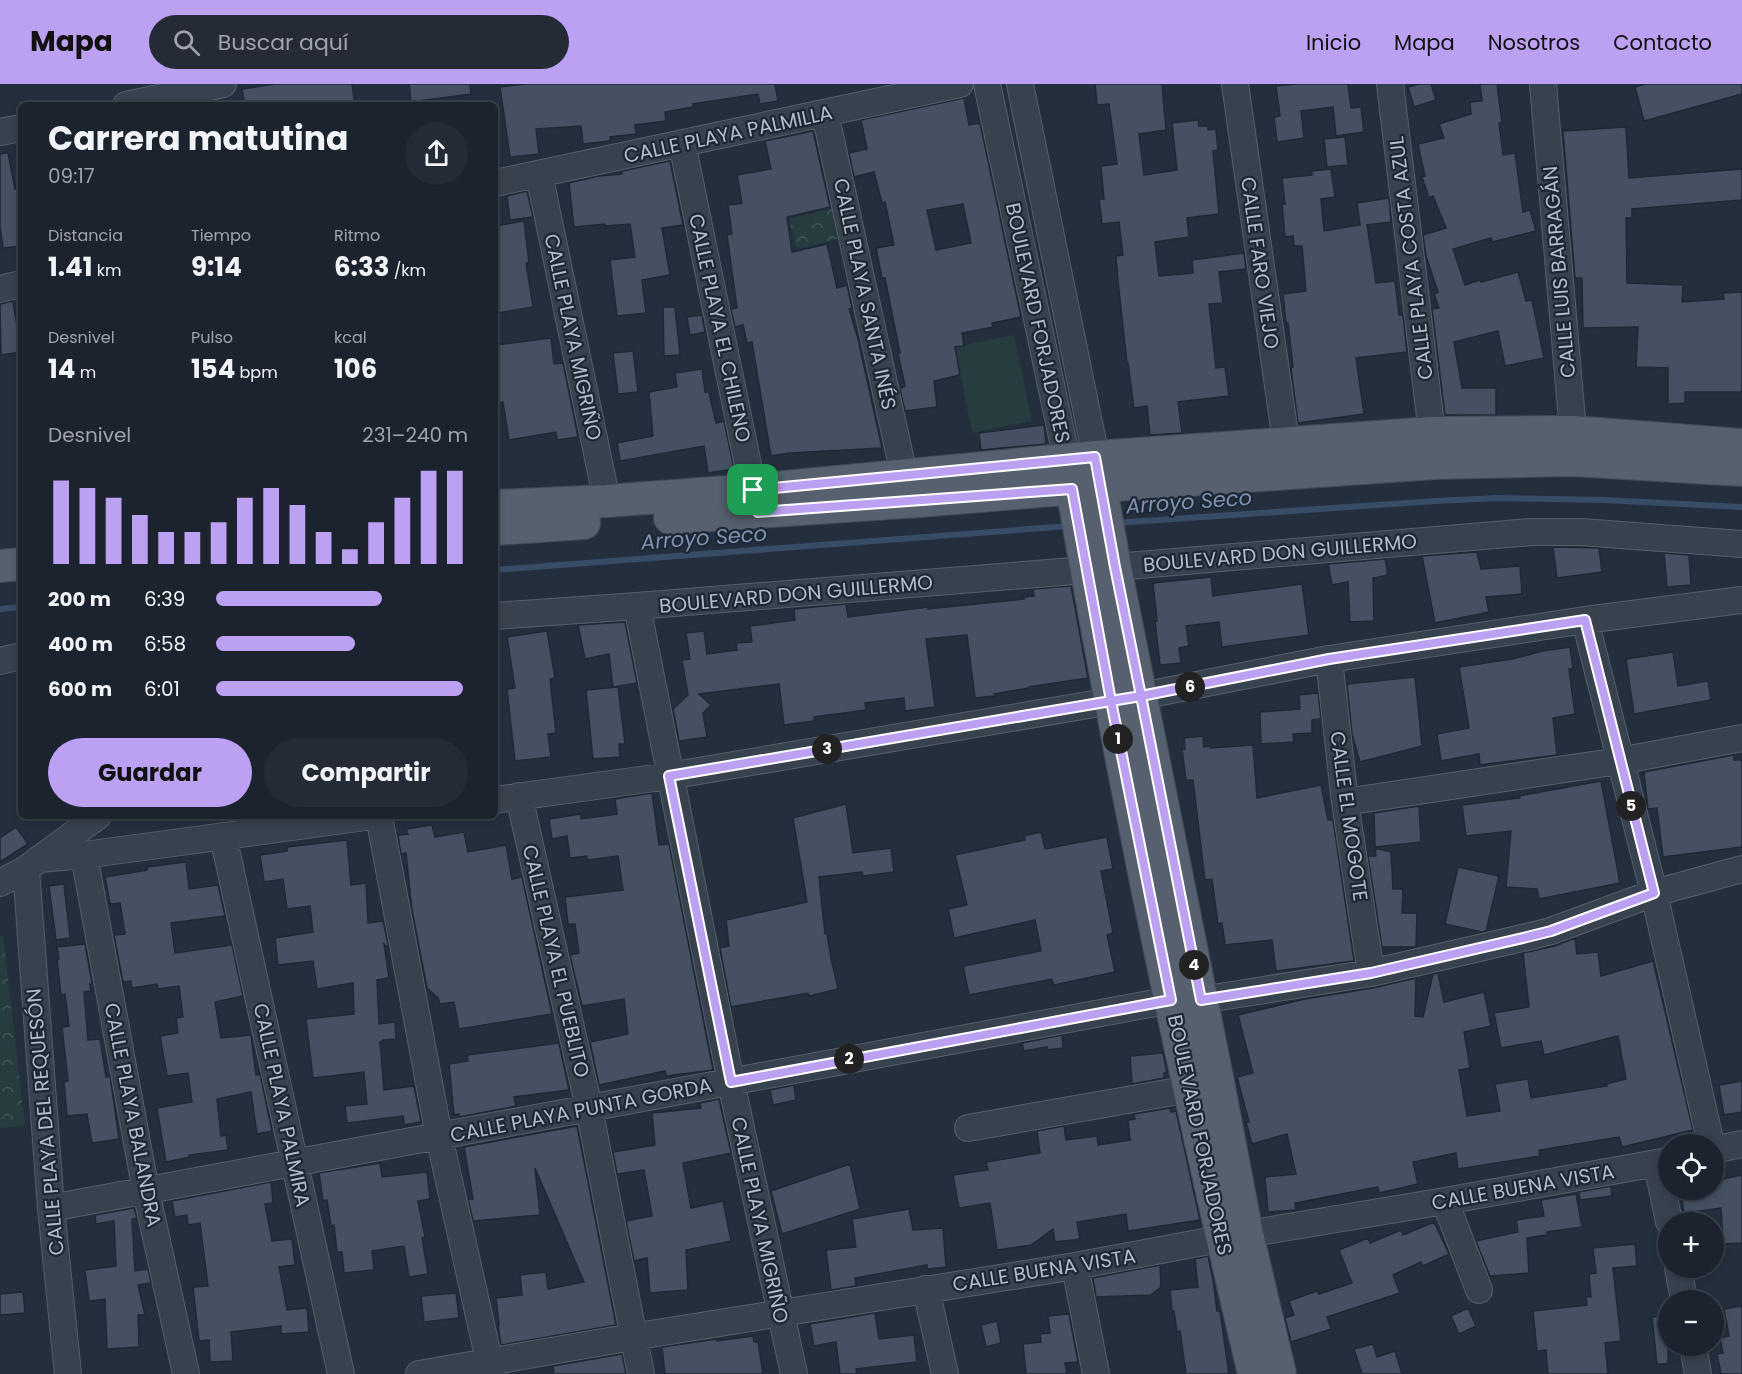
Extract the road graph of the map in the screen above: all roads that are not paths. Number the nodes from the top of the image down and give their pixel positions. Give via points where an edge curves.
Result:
1 (223, 84) edge
2 (960, 84) edge
3 (987, 84) edge
4 (1020, 84) edge
5 (1234, 84) edge
6 (1390, 84) edge
7 (1543, 84) edge
8 (140, 102) edge
9 (825, 113) junction
10 (18, 129) edge
11 (0, 132) edge
12 (682, 143) junction
13 (539, 174) junction
14 (498, 182) edge
15 (18, 286) edge
16 (0, 289) edge
17 (1432, 433) junction
18 (1286, 442) junction
19 (1742, 445) edge
20 (1573, 446) junction
21 (1742, 470) edge
22 (904, 475) junction
23 (1085, 481) junction
24 (607, 501) junction
25 (755, 501) junction
26 (498, 506) edge
27 (498, 529) edge
28 (18, 542) edge
29 (0, 544) edge
30 (1742, 544) edge
31 (0, 558) edge
32 (1099, 561) junction
33 (18, 564) edge
34 (0, 566) edge
35 (1742, 600) edge
36 (637, 606) junction
37 (498, 616) edge
38 (1585, 620) junction
39 (18, 657) edge
40 (1329, 659) junction
41 (0, 661) edge
42 (1141, 696) junction
43 (1111, 701) junction
44 (1742, 738) edge
45 (1620, 761) junction
46 (669, 776) junction
47 (507, 798) edge
48 (1344, 802) junction
49 (94, 819) edge
50 (350, 819) edge
51 (380, 819) edge
52 (223, 836) junction
53 (84, 855) junction
54 (32, 864) junction
55 (1742, 869) edge
56 (0, 883) edge
57 (1654, 893) junction
58 (1371, 973) junction
59 (1186, 1000) junction
60 (731, 1082) junction
61 (1190, 1089) junction
62 (589, 1108) junction
63 (968, 1128) dead end
64 (1709, 1134) edge
65 (439, 1136) junction
66 (1742, 1143) edge
67 (1724, 1147) edge
68 (1658, 1163) edge
69 (295, 1164) junction
70 (146, 1191) junction
71 (1445, 1201) junction
72 (51, 1208) junction
73 (1235, 1237) junction
74 (1075, 1266) junction
75 (926, 1289) junction
76 (1479, 1290) dead end
77 (780, 1314) junction
78 (632, 1337) junction
79 (1695, 1356) edge
80 (491, 1367) edge
81 (68, 1374) edge
82 (186, 1374) edge
83 (341, 1374) edge
84 (418, 1374) edge
85 (641, 1374) edge
86 (794, 1374) edge
87 (945, 1374) edge
88 (1096, 1374) edge
89 (1254, 1374) edge
90 (1280, 1374) edge
91 (1698, 1374) edge

1 - 8 street
2 - 9 street, CALLE PLAYA PALMILLA
3 - 23 street, BOULEVARD FORJADORES
4 - 23 street, BOULEVARD FORJADORES
5 - 18 street, CALLE FARO VIEJO
6 - 17 street, CALLE PLAYA COSTA AZUL
7 - 20 street, CALLE LUIS BARRAGÁN
9 - 12 street, CALLE PLAYA PALMILLA
9 - 22 street, CALLE PLAYA SANTA INÉS
10 - 11 street
12 - 13 street, CALLE PLAYA PALMILLA
12 - 25 street, CALLE PLAYA EL CHILENO
13 - 14 street, CALLE PLAYA PALMILLA
13 - 24 street, CALLE PLAYA MIGRIÑO
15 - 16 street
17 - 18 main road
17 - 20 main road
18 - 23 main road
19 - 20 main road
20 - 21 main road
20 - 23 main road via 1435,463
22 - 23 main road
22 - 25 main road
23 - 25 main road
23 - 32 main road, BOULEVARD FORJADORES
24 - 25 main road
24 - 26 main road
25 - 27 main road
28 - 29 main road
30 - 32 street, BOULEVARD DON GUILLERMO via 1531,532
31 - 34 street
32 - 36 street, BOULEVARD DON GUILLERMO
32 - 42 main road, BOULEVARD FORJADORES
32 - 43 main road, BOULEVARD FORJADORES
33 - 34 main road
35 - 38 street
36 - 37 street, BOULEVARD DON GUILLERMO
36 - 46 street, CALLE PLAYA MIGRIÑO
38 - 40 street
38 - 45 street
39 - 41 street
40 - 42 street
40 - 48 street, CALLE EL MOGOTE
42 - 43 street
42 - 59 main road, BOULEVARD FORJADORES
43 - 46 street
43 - 59 main road, BOULEVARD FORJADORES
44 - 45 street
45 - 48 street
45 - 57 street
46 - 47 street
46 - 60 street, CALLE PLAYA MIGRIÑO
47 - 62 street, CALLE PLAYA EL PUEBLITO
48 - 58 street, CALLE EL MOGOTE
49 - 54 street
50 - 52 street
51 - 65 street
52 - 53 street
52 - 69 street, CALLE PLAYA PALMIRA
53 - 54 street
53 - 70 street, CALLE PLAYA BALANDRA
54 - 56 street
54 - 72 street, CALLE PLAYA DEL REQUESÓN
55 - 57 street, CALLE PLAYA PUNTA GORDA
57 - 58 street, CALLE PLAYA PUNTA GORDA via 1551,931
57 - 64 street
58 - 59 street, CALLE PLAYA PUNTA GORDA
59 - 60 street, CALLE PLAYA PUNTA GORDA
59 - 61 main road, BOULEVARD FORJADORES
59 - 73 main road, BOULEVARD FORJADORES
60 - 62 street, CALLE PLAYA PUNTA GORDA
60 - 77 street, CALLE PLAYA MIGRIÑO
61 - 63 street
61 - 73 main road, BOULEVARD FORJADORES
62 - 65 street, CALLE PLAYA PUNTA GORDA
62 - 78 street, CALLE PLAYA EL PUEBLITO
65 - 69 street, CALLE PLAYA PUNTA GORDA
65 - 80 street
66 - 67 street
68 - 71 street, CALLE BUENA VISTA
69 - 70 street, CALLE PLAYA PUNTA GORDA
69 - 83 street, CALLE PLAYA PALMIRA
70 - 72 street, CALLE PLAYA PUNTA GORDA
70 - 82 street, CALLE PLAYA BALANDRA
71 - 73 street, CALLE BUENA VISTA
71 - 76 street
72 - 81 street, CALLE PLAYA DEL REQUESÓN
73 - 74 street, CALLE BUENA VISTA
73 - 89 main road, BOULEVARD FORJADORES
73 - 90 main road, BOULEVARD FORJADORES
74 - 75 street, CALLE BUENA VISTA
74 - 88 street
75 - 77 street, CALLE BUENA VISTA
75 - 87 street
77 - 78 street, CALLE BUENA VISTA
77 - 86 street, CALLE PLAYA MIGRIÑO
78 - 80 street, CALLE BUENA VISTA
78 - 85 street, CALLE PLAYA EL PUEBLITO
79 - 91 street
80 - 84 street, CALLE BUENA VISTA

